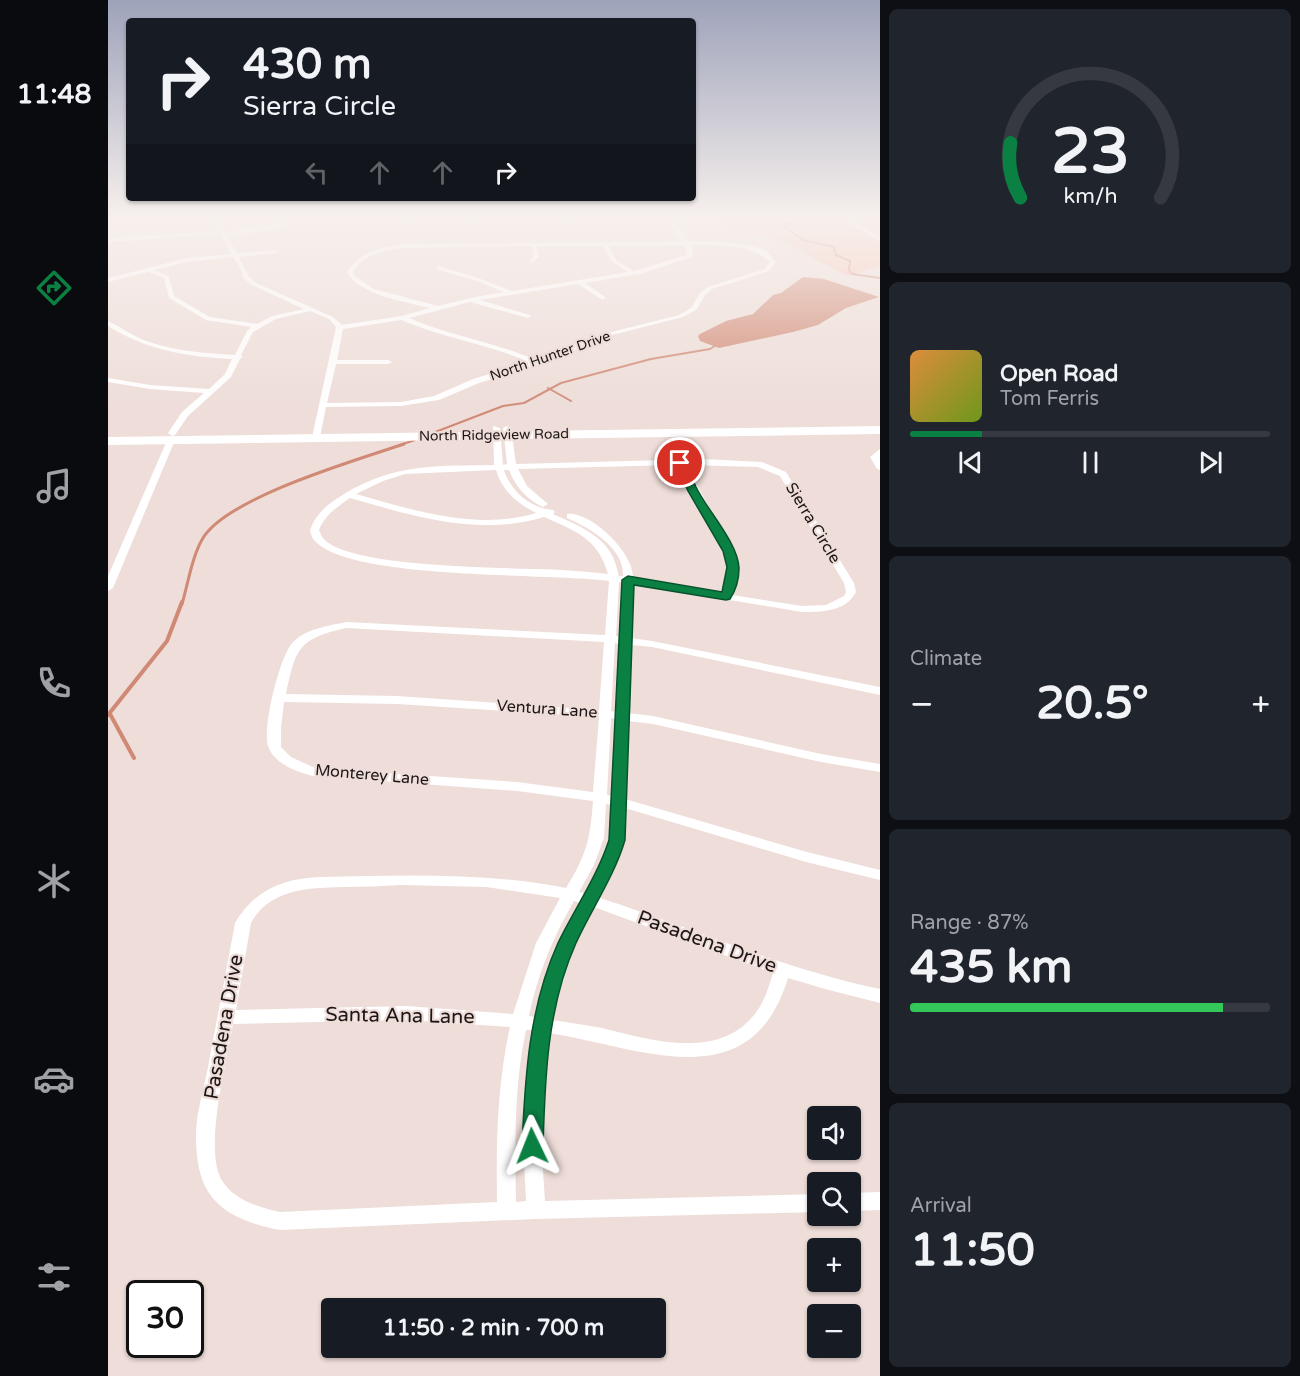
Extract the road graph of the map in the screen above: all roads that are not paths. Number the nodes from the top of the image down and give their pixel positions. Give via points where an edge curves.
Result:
1 (168, 284) edge
2 (258, 284) edge
3 (363, 284) edge
4 (489, 284) edge
5 (565, 284) edge
6 (582, 284) edge
7 (723, 284) edge
8 (510, 293) junction
9 (603, 298) dead end
10 (470, 300) junction
11 (436, 308) junction
12 (312, 309) junction
13 (528, 316) dead end
14 (402, 318) junction
15 (108, 323) edge
16 (256, 326) junction
17 (340, 327) junction
18 (239, 357) junction
19 (334, 362) junction
20 (388, 362) dead end
21 (536, 362) junction
22 (108, 380) edge
23 (211, 391) junction
24 (324, 405) junction
25 (880, 423) edge
26 (880, 430) edge
27 (502, 431) junction
28 (108, 434) edge
29 (317, 434) junction
30 (172, 437) junction
31 (108, 441) edge
32 (880, 452) edge
33 (680, 463) junction
34 (880, 467) edge
35 (506, 468) junction
36 (348, 495) junction
37 (550, 511) junction
38 (614, 578) junction
39 (628, 580) junction
40 (108, 588) edge
41 (726, 596) junction
42 (610, 639) junction
43 (626, 641) junction
44 (880, 692) edge
45 (281, 698) junction
46 (606, 714) junction
47 (624, 716) junction
48 (880, 768) edge
49 (601, 798) junction
50 (619, 803) junction
51 (880, 875) edge
52 (570, 895) junction
53 (589, 900) junction
54 (782, 970) junction
55 (880, 996) edge
56 (225, 1017) junction
57 (517, 1023) junction
58 (541, 1026) junction
59 (880, 1201) edge
60 (861, 1202) edge
61 (807, 1203) edge
62 (536, 1210) junction
63 (507, 1212) junction

1 - 16 street via 171,297 208,319
2 - 12 street
3 - 11 street
4 - 8 street
5 - 8 street
6 - 9 street
7 - 21 street, North Hunter Drive via 702,294 694,309 681,316 594,338
8 - 10 street
10 - 11 street
10 - 13 street
11 - 14 street
12 - 16 street via 274,317
12 - 17 street
14 - 17 street
14 - 21 street via 439,333 513,351
15 - 18 street via 146,344
16 - 18 street
17 - 19 street
18 - 23 street
19 - 20 street
19 - 24 street
21 - 24 street, North Hunter Drive via 428,400
22 - 23 street
23 - 30 street via 185,414
24 - 29 street
25 - 27 main road, North Ridgeview Road
26 - 27 main road, North Ridgeview Road
27 - 29 main road, North Ridgeview Road via 434,429
27 - 29 main road, North Ridgeview Road via 446,436
27 - 35 street
28 - 30 main road, North Ridgeview Road
29 - 30 main road, North Ridgeview Road
30 - 31 main road, North Ridgeview Road
30 - 40 street
32 - 34 street via 874,457
33 - 35 street, Sierra Circle
33 - 41 street via 732,559 733,575
33 - 41 street, Sierra Circle via 751,463 783,474 851,592 840,604 812,609
35 - 36 street, Sierra Circle via 400,472
35 - 37 street via 503,481 517,497
36 - 37 street via 451,519 511,520
36 - 38 street, Sierra Circle via 322,516 315,527 316,536 323,543 347,552 420,567
37 - 38 street via 596,542 610,562
37 - 39 street via 590,526 613,544 625,562
38 - 39 street, Sierra Circle
38 - 42 street
39 - 41 street, Sierra Circle
39 - 43 street
42 - 43 street, Monterey Lane
42 - 45 street, Monterey Lane via 346,625 314,633 295,646 288,659
42 - 46 street
43 - 44 street, Monterey Lane
43 - 47 street
45 - 46 street, Ventura Lane via 397,700
45 - 49 street, Monterey Lane via 274,719 274,746 284,759 313,771 514,786
46 - 47 street, Ventura Lane
46 - 49 street
47 - 48 street, Ventura Lane
47 - 50 street
49 - 50 street, Monterey Lane
49 - 52 street via 594,850
50 - 51 street, Monterey Lane
50 - 53 street via 614,853
52 - 53 street, Pasadena Drive
52 - 56 street, Pasadena Drive via 520,886 406,881 286,888 253,905 248,913 240,934
52 - 57 street via 545,940
53 - 54 street, Pasadena Drive
53 - 58 street via 567,944
54 - 55 street, Pasadena Drive via 834,987
54 - 58 street, Santa Ana Lane via 772,1003 761,1021 745,1035 711,1048 669,1050
56 - 57 street, Santa Ana Lane via 430,1013
56 - 63 street, Pasadena Drive via 205,1134 209,1170 215,1185 247,1212 280,1221
57 - 58 street, Santa Ana Lane
57 - 63 street via 505,1125
58 - 62 street via 531,1125
59 - 60 street
61 - 62 street, Pasadena Drive
62 - 63 street, Pasadena Drive

